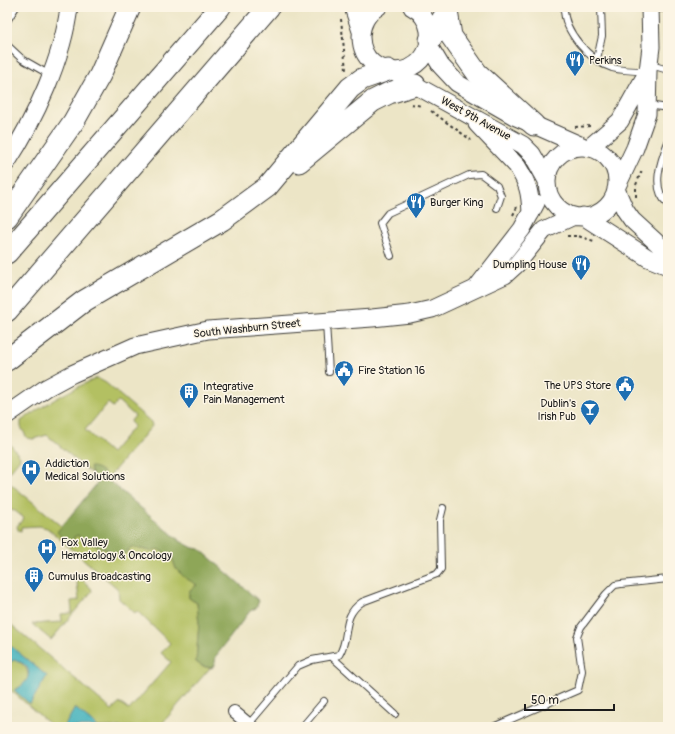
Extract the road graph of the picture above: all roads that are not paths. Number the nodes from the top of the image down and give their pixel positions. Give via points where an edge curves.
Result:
1 (16, 7) edge
2 (69, 7) edge
3 (130, 7) edge
4 (220, 7) edge
5 (269, 7) edge
6 (378, 7) edge
7 (412, 7) edge
8 (564, 7) edge
9 (601, 7) edge
10 (650, 8) edge
11 (668, 8) edge
12 (448, 9) edge
13 (347, 11) edge
14 (7, 21) edge
15 (361, 32) junction
16 (430, 43) junction
17 (7, 45) edge
18 (597, 59) junction
19 (649, 68) junction
20 (668, 70) edge
21 (391, 71) junction
22 (50, 75) junction
23 (415, 85) junction
24 (647, 105) junction
25 (668, 108) edge
26 (465, 111) junction
27 (534, 126) junction
28 (668, 142) edge
29 (586, 147) junction
30 (7, 162) edge
31 (546, 182) junction
32 (267, 187) junction
33 (617, 188) junction
34 (668, 204) edge
35 (497, 208) dead end
36 (527, 211) junction
37 (579, 216) junction
38 (7, 217) edge
39 (7, 253) edge
40 (668, 253) edge
41 (391, 256) dead end
42 (668, 266) edge
43 (477, 287) junction
44 (7, 311) edge
45 (326, 321) junction
46 (7, 360) edge
47 (329, 372) dead end
48 (7, 415) edge
49 (443, 508) dead end
50 (668, 578) edge
51 (332, 657) junction
52 (324, 700) dead end
53 (234, 712) dead end
54 (395, 714) dead end
55 (249, 726) edge
56 (302, 727) edge
57 (493, 727) edge

1 - 14 lane
2 - 22 street via 58,55
3 - 38 highway via 92,88 42,168
4 - 39 highway
5 - 44 highway
6 - 15 street via 369,14
7 - 16 street via 424,17 429,28
8 - 18 lane via 566,24 573,36
9 - 18 lane via 602,36
10 - 11 lane
10 - 19 street
12 - 16 highway
12 - 27 highway via 451,36 477,73
13 - 15 street
15 - 21 street, West 9th Avenue via 365,53 374,64
16 - 21 street via 416,65 406,70
16 - 27 street, West 9th Avenue via 442,66 457,83
17 - 22 lane via 22,59
18 - 19 lane via 611,67 624,70
19 - 20 lane
19 - 24 street
19 - 29 street via 620,121
21 - 23 street, West 9th Avenue
21 - 32 highway via 358,82 350,88
22 - 30 street via 26,129
23 - 26 street, West 9th Avenue
23 - 32 highway via 389,93 373,102
24 - 25 lane
24 - 33 street via 647,114 635,148
26 - 31 street, West 9th Avenue via 524,145 532,154
26 - 36 street via 519,169 530,191
27 - 29 street, West 9th Avenue
28 - 34 lane via 659,164 659,179 660,195
29 - 31 street via 570,148 559,155
29 - 33 street via 602,153 611,162 616,173
31 - 36 street, South Washburn Street
31 - 37 street via 555,205 564,212
32 - 46 highway via 222,220 84,301
33 - 37 street via 604,209 598,213
33 - 40 street via 625,210 632,220
35 - 41 lane via 501,196 497,186 481,174 469,175 388,213 383,218 380,223
36 - 43 street, South Washburn Street via 522,229
37 - 42 street via 648,258
37 - 43 street, South Washburn Street via 544,230 505,275
43 - 45 street, South Washburn Street via 448,303 424,311
45 - 47 lane
45 - 48 street, South Washburn Street via 208,330 135,346 46,388
49 - 51 lane via 440,520 441,569 437,574 354,607 347,620 343,649 339,656
50 - 57 lane via 615,585 581,627 577,637 582,671 578,690
51 - 54 lane
51 - 55 lane via 312,660 298,666
52 - 56 lane
53 - 55 street

